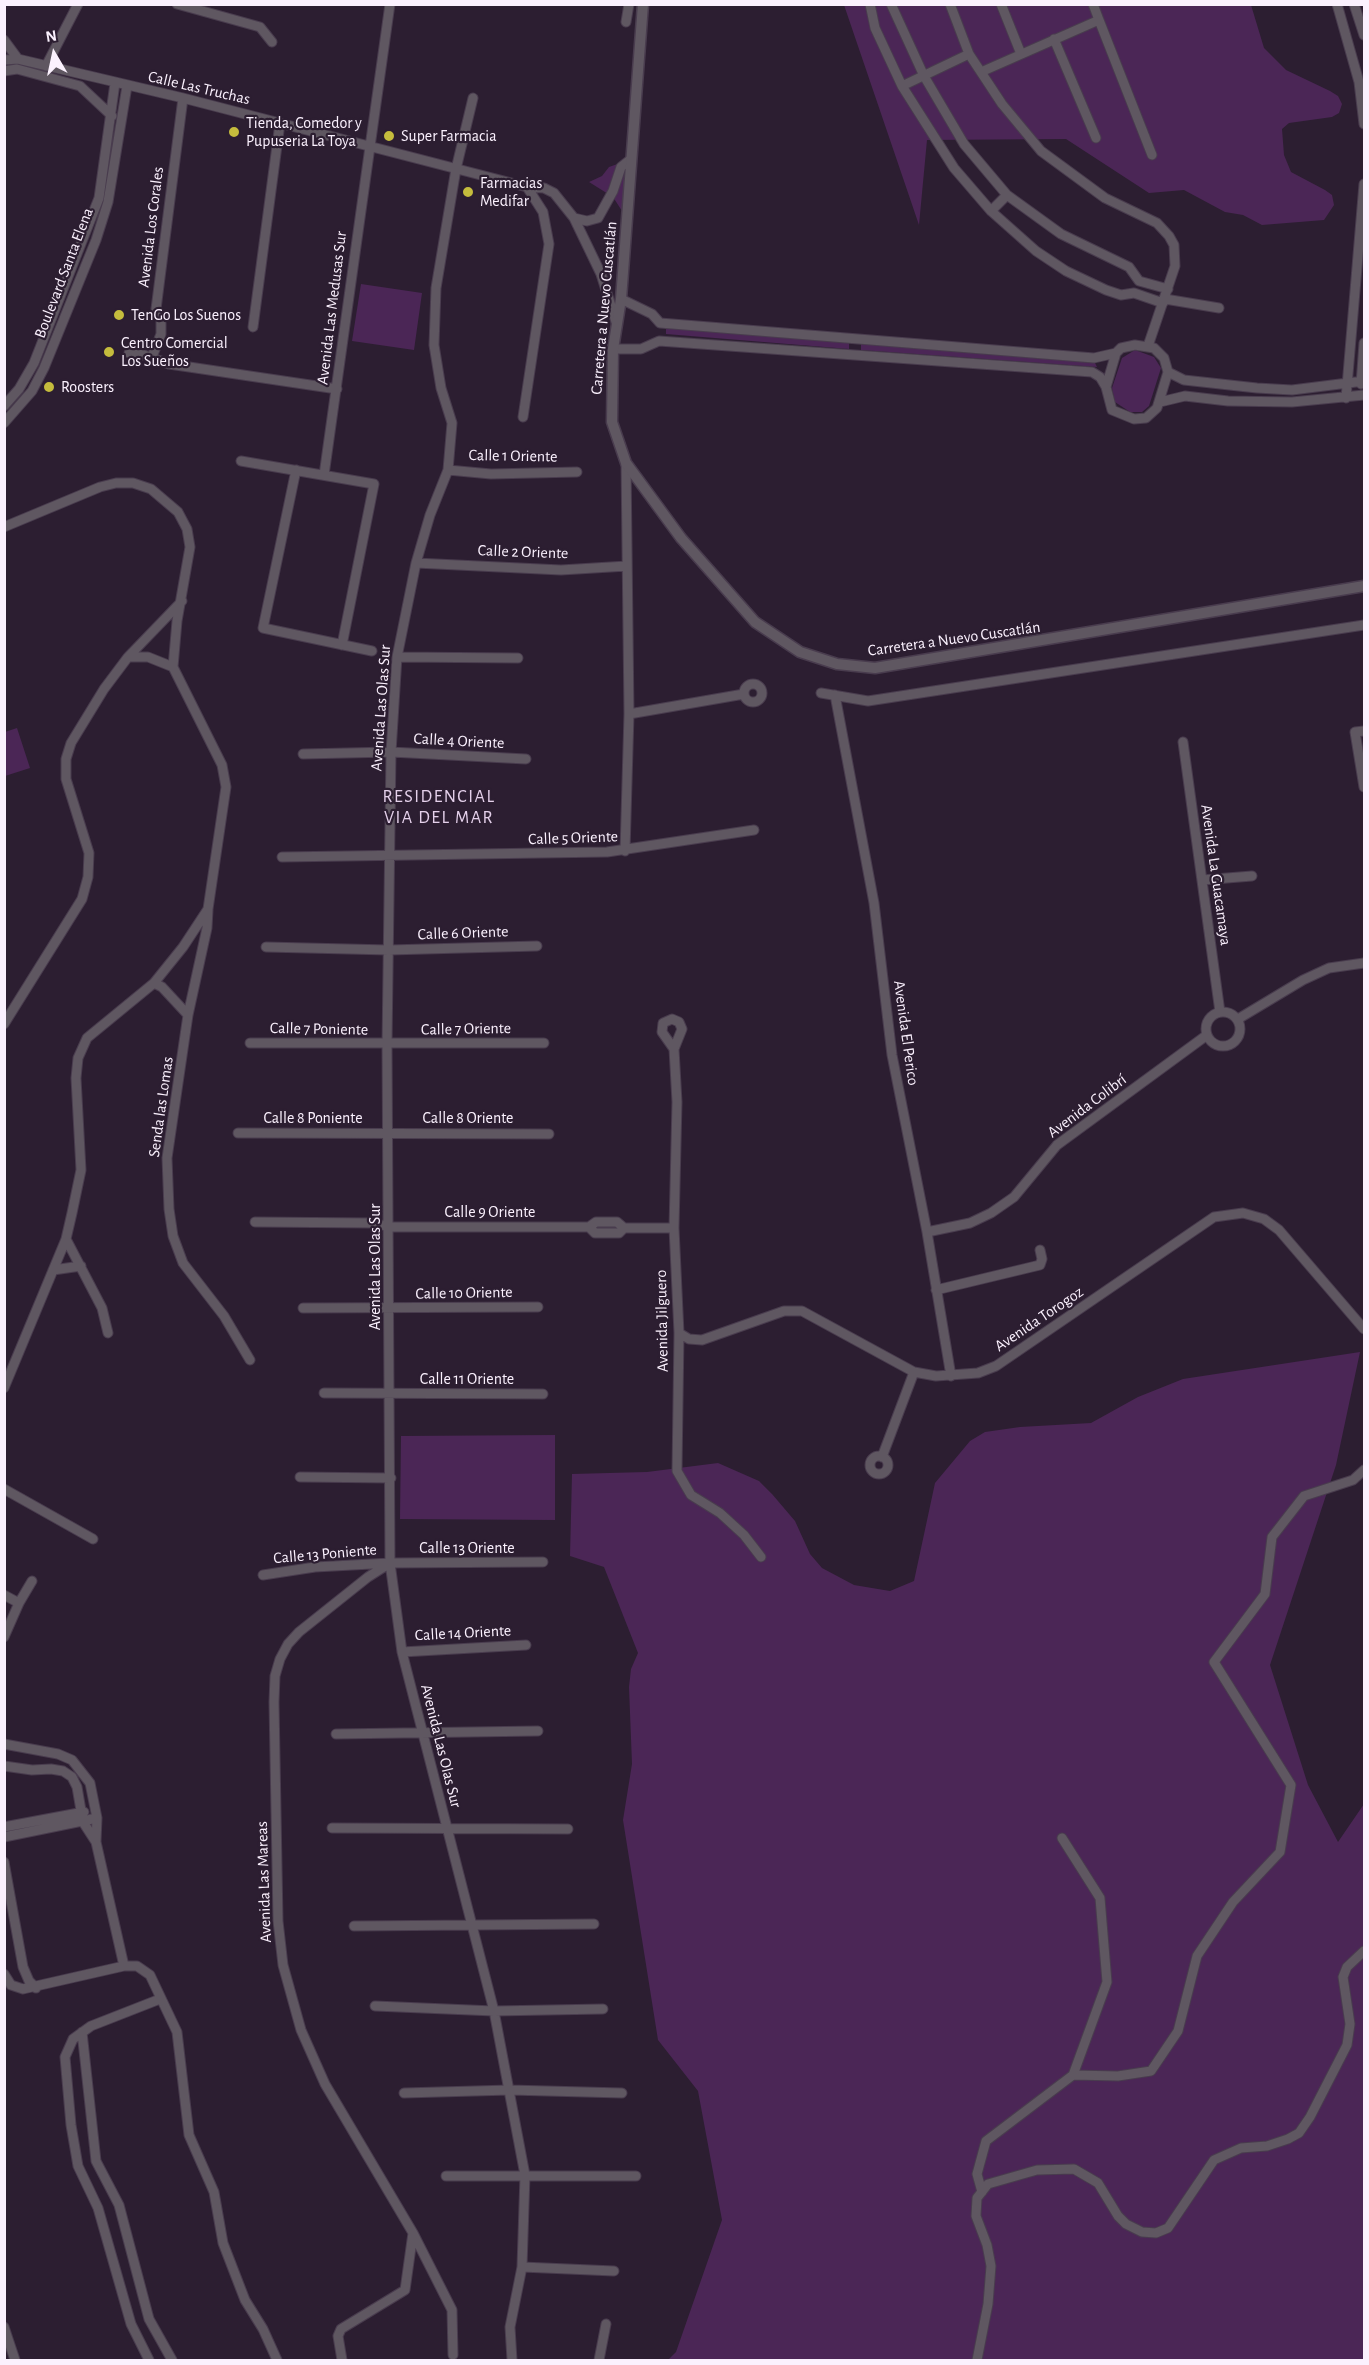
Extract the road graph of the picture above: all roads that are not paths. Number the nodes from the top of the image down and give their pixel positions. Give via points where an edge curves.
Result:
1 (78, 4) edge
2 (177, 4) edge
3 (390, 4) edge
4 (629, 4) edge
5 (643, 4) edge
6 (870, 4) edge
7 (891, 4) edge
8 (950, 4) edge
9 (1001, 4) edge
10 (1093, 4) edge
11 (1337, 4) edge
12 (1354, 4) edge
13 (1341, 18) junction
14 (1362, 19) edge
15 (1099, 20) junction
16 (626, 22) dead end
17 (1365, 35) edge
18 (1054, 39) junction
19 (4, 40) edge
20 (272, 42) dead end
21 (969, 54) junction
22 (1021, 54) junction
23 (18, 59) junction
24 (4, 60) edge
25 (46, 66) junction
26 (4, 72) edge
27 (981, 72) junction
28 (84, 75) junction
29 (924, 76) junction
30 (115, 83) junction
31 (81, 86) junction
32 (127, 86) junction
33 (902, 86) junction
34 (183, 98) junction
35 (473, 98) dead end
36 (112, 116) junction
37 (280, 123) junction
38 (1365, 124) edge
39 (1096, 138) dead end
40 (368, 145) junction
41 (1152, 155) dead end
42 (632, 159) junction
43 (456, 169) junction
44 (1365, 184) edge
45 (527, 187) junction
46 (1007, 195) junction
47 (991, 211) junction
48 (574, 218) junction
49 (1139, 281) junction
50 (1134, 293) junction
51 (1165, 297) junction
52 (621, 298) junction
53 (1219, 308) dead end
54 (660, 323) junction
55 (617, 324) junction
56 (253, 327) dead end
57 (858, 339) junction
58 (659, 340) junction
59 (1365, 343) edge
60 (1148, 346) junction
61 (613, 350) junction
62 (129, 353) dead end
63 (1116, 353) junction
64 (856, 355) junction
65 (152, 357) junction
66 (1168, 372) junction
67 (1363, 381) edge
68 (1345, 383) junction
69 (1106, 387) junction
70 (337, 389) junction
71 (1363, 395) edge
72 (1346, 398) junction
73 (1160, 402) junction
74 (4, 406) edge
75 (523, 417) dead end
76 (4, 423) edge
77 (241, 461) dead end
78 (626, 463) junction
79 (296, 470) junction
80 (448, 470) junction
81 (577, 472) dead end
82 (324, 475) junction
83 (4, 527) edge
84 (416, 563) junction
85 (627, 566) junction
86 (1365, 586) edge
87 (182, 601) junction
88 (1365, 625) edge
89 (342, 645) junction
90 (372, 651) dead end
91 (128, 657) junction
92 (397, 657) junction
93 (518, 658) dead end
94 (173, 668) junction
95 (821, 693) dead end
96 (744, 694) dead end
97 (835, 695) junction
98 (629, 714) junction
99 (1365, 731) edge
100 (1183, 742) dead end
101 (391, 753) junction
102 (303, 754) dead end
103 (526, 759) dead end
104 (1365, 787) edge
105 (754, 830) dead end
106 (625, 851) junction
107 (391, 856) junction
108 (282, 857) dead end
109 (1251, 876) dead end
110 (1202, 880) junction
111 (208, 909) junction
112 (537, 946) dead end
113 (266, 947) dead end
114 (389, 950) junction
115 (1365, 963) edge
116 (154, 983) junction
117 (1220, 1012) junction
118 (188, 1015) junction
119 (1238, 1019) junction
120 (4, 1024) edge
121 (1207, 1035) junction
122 (250, 1043) dead end
123 (544, 1043) dead end
124 (387, 1045) junction
125 (674, 1049) dead end
126 (388, 1132) junction
127 (238, 1133) dead end
128 (549, 1134) dead end
129 (255, 1222) dead end
130 (390, 1227) junction
131 (674, 1228) junction
132 (927, 1232) junction
133 (66, 1239) junction
134 (1040, 1250) dead end
135 (81, 1266) junction
136 (52, 1270) junction
137 (936, 1290) junction
138 (538, 1307) dead end
139 (303, 1308) dead end
140 (389, 1309) junction
141 (1365, 1329) edge
142 (108, 1333) dead end
143 (679, 1333) junction
144 (250, 1360) dead end
145 (914, 1372) junction
146 (951, 1376) junction
147 (4, 1388) edge
148 (324, 1393) dead end
149 (390, 1394) junction
150 (543, 1394) dead end
151 (882, 1456) dead end
152 (1365, 1470) edge
153 (300, 1477) dead end
154 (391, 1478) junction
155 (4, 1489) edge
156 (93, 1539) dead end
157 (761, 1557) dead end
158 (543, 1562) dead end
159 (390, 1563) junction
160 (263, 1575) dead end
161 (32, 1581) dead end
162 (4, 1595) edge
163 (19, 1603) junction
164 (4, 1637) edge
165 (526, 1645) dead end
166 (402, 1652) junction
167 (422, 1731) junction
168 (538, 1731) dead end
169 (336, 1734) dead end
170 (4, 1744) edge
171 (4, 1766) edge
172 (96, 1814) junction
173 (82, 1817) junction
174 (4, 1827) edge
175 (332, 1828) dead end
176 (446, 1829) junction
177 (568, 1829) dead end
178 (4, 1837) edge
179 (1062, 1838) dead end
180 (96, 1842) junction
181 (4, 1862) edge
182 (472, 1924) junction
183 (594, 1924) dead end
184 (354, 1926) dead end
185 (1365, 1951) edge
186 (124, 1966) junction
187 (4, 1974) edge
188 (36, 1988) junction
189 (160, 1999) junction
190 (375, 2006) dead end
191 (603, 2009) dead end
192 (494, 2011) junction
193 (82, 2032) junction
194 (1073, 2075) junction
195 (510, 2090) junction
196 (404, 2093) dead end
197 (622, 2093) dead end
198 (525, 2175) junction
199 (446, 2176) dead end
200 (636, 2176) dead end
201 (982, 2192) junction
202 (412, 2233) junction
203 (522, 2267) junction
204 (614, 2271) dead end
205 (149, 2319) junction
206 (131, 2324) junction
207 (606, 2324) dead end
208 (4, 2327) edge
209 (453, 2355) dead end
210 (15, 2361) edge
211 (149, 2361) edge
212 (172, 2361) edge
213 (277, 2361) edge
214 (342, 2361) edge
215 (512, 2361) edge
216 (599, 2361) edge
217 (977, 2361) edge

1 - 25 street
2 - 20 street via 260,27
3 - 40 street, Avenida Las Medusas Sur
4 - 16 street
5 - 42 street, Carretera a Nuevo Cuscatlán
6 - 33 street via 875,28
7 - 29 street
8 - 21 street
9 - 22 street
10 - 15 street
11 - 13 street
12 - 14 street
13 - 14 street
13 - 38 street via 1359,82
14 - 17 street
15 - 18 street
15 - 41 street
18 - 22 street
18 - 39 street
19 - 23 street
21 - 27 street
21 - 29 street
22 - 27 street
23 - 24 street, Calle Las Truchas
23 - 25 street, Calle Las Truchas
25 - 28 street, Calle Las Truchas
26 - 31 street via 17,69
27 - 51 street via 1041,151 1105,198 1157,223 1169,236 1174,245 1175,266
28 - 30 street, Calle Las Truchas
28 - 31 street
29 - 33 street
29 - 46 street via 964,144
30 - 32 street, Calle Las Truchas
30 - 36 street
31 - 36 street
32 - 34 street, Calle Las Truchas
32 - 76 street, Boulevard Santa Elena via 108,202 96,240 44,368 32,391
33 - 47 street via 954,168
34 - 37 street, Calle Las Truchas
34 - 65 street, Avenida Los Corales via 156,309 161,334
35 - 43 street, Avenida Las Olas Sur
36 - 74 street via 99,198 89,227 34,363
37 - 40 street, Calle Las Truchas
37 - 56 street
40 - 43 street, Calle Las Truchas
40 - 70 street, Avenida Las Medusas Sur
42 - 48 street via 621,167 614,191 598,218
42 - 52 street, Carretera a Nuevo Cuscatlán
43 - 45 street, Calle Las Truchas
43 - 80 street, Avenida Las Olas Sur via 436,288 434,333 441,388 452,423
44 - 68 street
45 - 48 street, Calle Las Truchas via 554,193
45 - 75 street via 543,212 549,244
46 - 47 street
46 - 49 street via 1061,234 1129,267
47 - 50 street via 1036,251 1066,271 1121,295
48 - 55 street, Calle Las Truchas via 601,274
49 - 50 street
49 - 51 street
50 - 51 street
51 - 53 street
51 - 60 street
52 - 54 street via 652,314
52 - 55 street, Carretera a Nuevo Cuscatlán
54 - 57 street
54 - 58 street
55 - 61 street, Carretera a Nuevo Cuscatlán
57 - 63 street via 1094,358
57 - 64 street
58 - 61 street via 641,349
58 - 64 street
59 - 67 street
60 - 63 street via 1128,346
60 - 66 street via 1164,358
61 - 78 street, Carretera a Nuevo Cuscatlán via 612,422
62 - 65 street
63 - 69 street
64 - 69 street via 1092,372 1100,376
65 - 70 street via 169,364
66 - 68 street via 1184,380 1247,388 1292,390
66 - 73 street
67 - 68 street
67 - 71 street
68 - 72 street
69 - 73 street via 1112,410 1122,416 1146,418
70 - 82 street, Avenida Las Medusas Sur
71 - 72 street
72 - 73 street via 1292,402 1185,396
77 - 79 street
78 - 85 street
78 - 86 street, Carretera a Nuevo Cuscatlán via 681,538 755,622 800,652 850,666 888,667
79 - 82 street
79 - 89 street via 263,628
80 - 81 street, Calle 1 Oriente via 491,474
80 - 84 street, Avenida Las Olas Sur
82 - 89 street via 374,484
83 - 87 street via 100,487 133,483 151,489 178,512 187,529 190,547
84 - 85 street, Calle 2 Oriente via 561,570
84 - 92 street, Avenida Las Olas Sur
85 - 98 street
87 - 91 street
87 - 94 street
88 - 97 street via 868,701
89 - 90 street
91 - 94 street via 148,657
91 - 120 street via 71,742 66,759 70,796 89,854 82,898
92 - 93 street
92 - 101 street, Avenida Las Olas Sur
94 - 111 street, Senda las Lomas via 222,765 226,787
95 - 97 street
96 - 98 street
97 - 132 street, Avenida El Perico via 874,903 892,1055
98 - 106 street
99 - 104 street via 1355,732
100 - 110 street, Avenida La Guacamaya
101 - 102 street, Calle 4 Oriente
101 - 103 street, Calle 4 Oriente
101 - 107 street, Avenida Las Olas Sur
105 - 106 street, Calle 5 Oriente
106 - 107 street, Calle 5 Oriente
107 - 108 street, Calle 5 Oriente
107 - 114 street, Avenida Las Olas Sur
109 - 110 street
110 - 117 street, Avenida La Guacamaya
111 - 116 street
111 - 118 street, Senda las Lomas
112 - 114 street, Calle 6 Oriente
113 - 114 street, Calle 6 Oriente
114 - 124 street, Avenida Las Olas Sur
115 - 119 street via 1329,968
116 - 118 street
116 - 133 street via 87,1038 78,1058 81,1170
117 - 119 street
117 - 121 street via 1208,1020
118 - 144 street, Senda las Lomas via 167,1158 173,1236 183,1263 224,1316
119 - 121 street via 1240,1030 1231,1044 1215,1044
121 - 132 street, Avenida Colibrí via 1058,1145 1014,1197 991,1214
122 - 124 street, Calle 7 Poniente
123 - 124 street, Calle 7 Oriente
124 - 126 street, Avenida Las Olas Sur
125 - 131 street, Avenida Jilguero
126 - 127 street, Calle 8 Poniente
126 - 128 street, Calle 8 Oriente
126 - 130 street, Avenida Las Olas Sur
129 - 130 street, Calle 9 Oriente via 372,1223
130 - 131 street, Calle 9 Oriente via 589,1227 595,1233 620,1233 624,1228
130 - 140 street, Avenida Las Olas Sur
131 - 143 street, Avenida Jilguero
132 - 137 street, Avenida El Perico
133 - 135 street
133 - 136 street
134 - 137 street via 1040,1265
135 - 136 street
135 - 142 street via 102,1308
136 - 147 street
137 - 146 street, Avenida El Perico
138 - 140 street, Calle 10 Oriente
139 - 140 street, Calle 10 Oriente
140 - 149 street, Avenida Las Olas Sur
141 - 146 street, Avenida Torogoz via 1279,1230 1264,1219 1243,1213 1214,1217 996,1366
143 - 145 street, Avenida Torogoz via 702,1340 784,1311 802,1311
143 - 157 street, Avenida Jilguero via 677,1471 691,1495 720,1513
145 - 146 street, Avenida Torogoz
145 - 151 street
148 - 149 street, Calle 11 Oriente
149 - 150 street, Calle 11 Oriente
149 - 154 street, Avenida Las Olas Sur
152 - 194 street via 1353,1480 1304,1496 1272,1537 1265,1594 1214,1662 1291,1785 1280,1852 1233,1902 1197,1956 1178,2031 1151,2071 1118,2076
153 - 154 street
154 - 159 street, Avenida Las Olas Sur
155 - 156 street
158 - 159 street, Calle 13 Oriente
159 - 160 street, Calle 13 Poniente via 315,1567
159 - 166 street, Avenida Las Olas Sur
159 - 202 street, Avenida Las Mareas via 299,1632 280,1659 274,1702 278,1921 284,1965 301,2030 325,2084
161 - 163 street
162 - 163 street
163 - 164 street
165 - 166 street, Calle 14 Oriente
166 - 167 street, Avenida Las Olas Sur
167 - 168 street
167 - 169 street
167 - 176 street, Avenida Las Olas Sur
170 - 172 street via 72,1760 90,1783
171 - 173 street via 63,1771 72,1777 77,1788
172 - 173 street
172 - 180 street
173 - 174 street
173 - 178 street
173 - 180 street
175 - 176 street
176 - 177 street
176 - 182 street, Avenida Las Olas Sur
179 - 194 street via 1100,1898 1107,1982
180 - 186 street
181 - 188 street via 23,1967
182 - 183 street
182 - 184 street
182 - 192 street, Avenida Las Olas Sur
185 - 201 street via 1347,1967 1343,1977 1350,2024 1347,2045 1299,2133 1267,2146 1241,2148 1214,2160 1168,2228 1156,2233 1142,2232 1126,2224 1098,2183 1074,2169 1037,2170 988,2184
186 - 188 street
186 - 189 street via 136,1966 150,1975
187 - 188 street via 11,1985
189 - 193 street
189 - 213 street via 177,2032 189,2135 214,2192 224,2243 244,2300
190 - 192 street
191 - 192 street
192 - 195 street, Avenida Las Olas Sur
193 - 205 street via 96,2161 119,2205
193 - 206 street via 73,2039 65,2057 74,2151 106,2234
194 - 201 street via 986,2141 977,2174
195 - 196 street
195 - 197 street
195 - 198 street, Avenida Las Olas Sur
198 - 199 street
198 - 200 street
198 - 203 street, Avenida Las Olas Sur
201 - 217 street via 977,2198 976,2216 991,2266
202 - 209 street, Avenida Las Mareas via 452,2310
202 - 214 street via 405,2290 340,2329
203 - 204 street
203 - 215 street, Avenida Las Olas Sur via 510,2327
205 - 206 street
205 - 212 street
206 - 211 street
207 - 216 street
208 - 210 street

